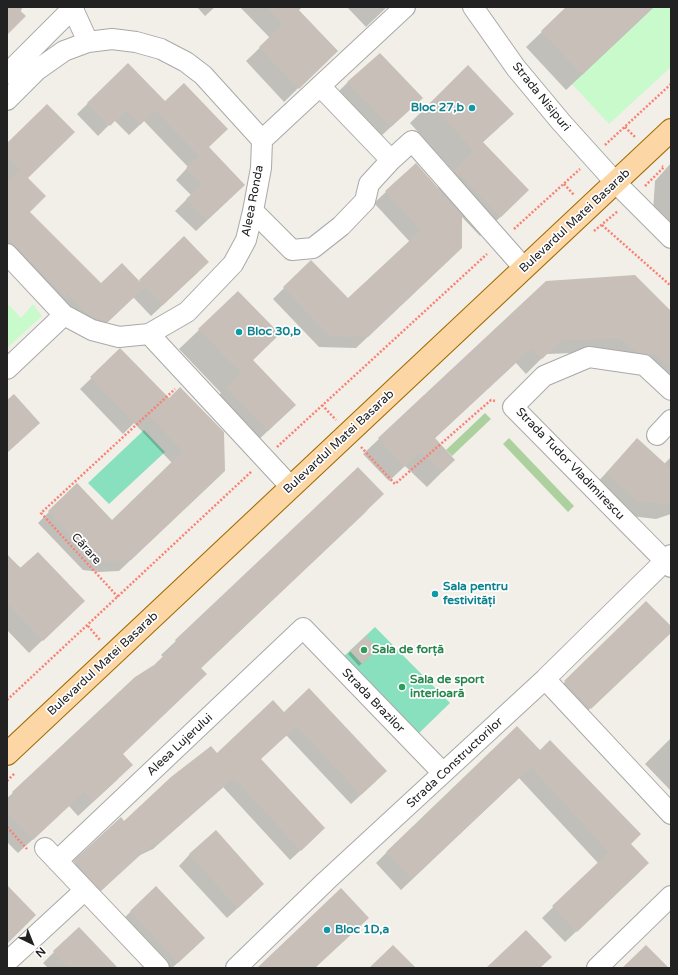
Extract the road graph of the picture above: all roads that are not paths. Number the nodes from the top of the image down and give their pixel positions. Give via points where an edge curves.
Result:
1 (73, 7) edge
2 (405, 7) edge
3 (473, 7) edge
4 (88, 42) junction
5 (7, 74) edge
6 (320, 86) junction
7 (7, 100) edge
8 (671, 130) edge
9 (262, 140) junction
10 (391, 160) junction
11 (616, 182) junction
12 (253, 211) junction
13 (671, 238) edge
14 (7, 254) edge
15 (524, 268) junction
16 (64, 314) junction
17 (149, 334) junction
18 (7, 369) edge
19 (671, 390) edge
20 (671, 420) edge
21 (657, 435) dead end
22 (291, 487) junction
23 (669, 561) edge
24 (303, 628) joint
25 (545, 679) junction
26 (7, 754) edge
27 (443, 773) junction
28 (671, 814) edge
29 (85, 890) junction
30 (667, 908) edge
31 (7, 962) edge
32 (159, 968) edge
33 (236, 968) edge
34 (597, 968) edge

1 - 4 street
1 - 5 street
2 - 6 street
3 - 11 street, Strada Nisipuri via 530,86
4 - 7 street via 64,51 50,60
4 - 9 street via 112,39 136,42 161,49 186,62 203,75
6 - 9 street
6 - 10 street
8 - 11 main road, Bulevardul Matei Basarab
9 - 12 street, Aleea Ronda via 261,168
10 - 12 street via 369,184 365,201 341,226 313,248 292,250
10 - 15 street via 412,141
11 - 13 street, Strada Nisipuri
11 - 15 main road, Bulevardul Matei Basarab
12 - 17 street, Aleea Ronda via 246,240 233,264 187,312
14 - 16 street, Aleea Ronda
15 - 22 main road, Bulevardul Matei Basarab
16 - 17 street, Aleea Ronda via 92,330 112,335
16 - 18 street
17 - 22 street
19 - 23 street, Strada Tudor Vladimirescu via 644,365 588,357 544,376 513,407
20 - 21 street
22 - 26 main road, Bulevardul Matei Basarab
23 - 25 street, Strada Constructorilor
24 - 27 street, Strada Brazilor
24 - 29 street, Aleea Lujerului via 51,854
25 - 27 street, Strada Constructorilor
25 - 28 street
27 - 33 street, Strada Constructorilor
29 - 31 street
29 - 32 street
30 - 34 street

